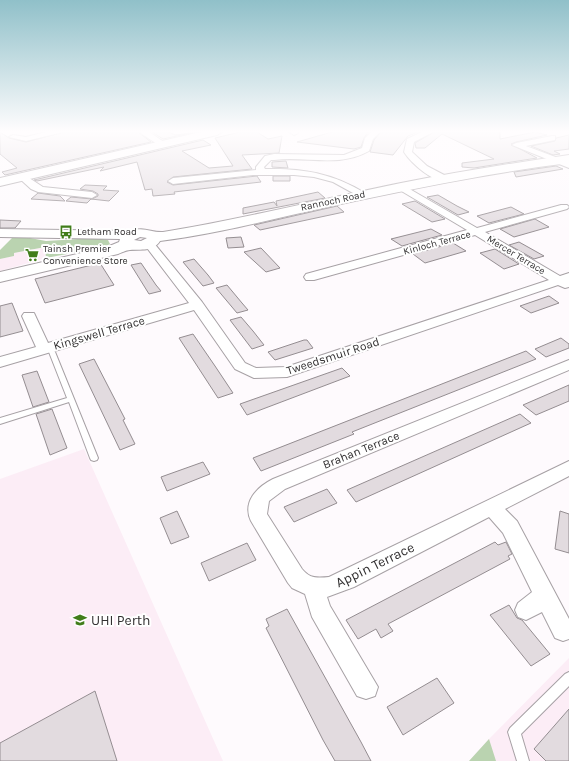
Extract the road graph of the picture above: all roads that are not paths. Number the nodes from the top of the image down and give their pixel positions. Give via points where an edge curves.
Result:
1 (63, 168) edge
2 (260, 168) edge
3 (424, 168) edge
4 (526, 168) edge
5 (261, 173) junction
6 (22, 177) junction
7 (445, 179) junction
8 (173, 181) dead end
9 (0, 182) edge
10 (401, 187) junction
11 (92, 195) dead end
12 (362, 195) junction
13 (564, 207) dead end
14 (477, 232) junction
15 (0, 233) edge
16 (130, 240) junction
17 (152, 240) junction
18 (0, 277) edge
19 (310, 277) dead end
20 (566, 281) edge
21 (197, 305) junction
22 (29, 316) dead end
23 (47, 348) junction
24 (0, 362) edge
25 (569, 365) edge
26 (71, 399) junction
27 (0, 421) edge
28 (94, 458) dead end
29 (569, 468) edge
30 (492, 507) junction
31 (314, 588) junction
32 (545, 593) junction
33 (526, 610) dead end
34 (563, 630) dead end
35 (569, 678) edge
36 (366, 687) dead end
37 (523, 761) edge

1 - 6 street
2 - 5 street
3 - 7 street
4 - 7 street, Rannoch Road
5 - 8 street
5 - 12 street via 293,171 317,174 342,183
6 - 9 street
6 - 11 street via 41,190
7 - 10 street, Rannoch Road
10 - 12 street, Rannoch Road
10 - 14 street, Mercer Terrace
12 - 17 street, Rannoch Road
13 - 14 street, Kinloch Terrace
14 - 19 street, Kinloch Terrace
14 - 20 street, Mercer Terrace via 546,273
15 - 16 street
16 - 17 street, Rannoch Road via 138,246
16 - 18 street, Rannoch Road via 112,251
17 - 21 street, Tweedsmuir Road
20 - 21 street, Tweedsmuir Road via 287,372 274,374 254,373 240,366
21 - 23 street, Kingswell Terrace
22 - 23 street
23 - 24 street, Kingswell Terrace
23 - 26 lane
25 - 31 street, Brahan Terrace via 266,491 259,502 258,515 295,576 299,581
26 - 27 lane
26 - 28 lane
29 - 30 street, Appin Terrace
30 - 31 street, Appin Terrace via 347,580 329,587
30 - 32 street via 510,527
31 - 36 street via 320,610
32 - 33 street via 537,603
32 - 34 street
35 - 37 lane via 514,732

